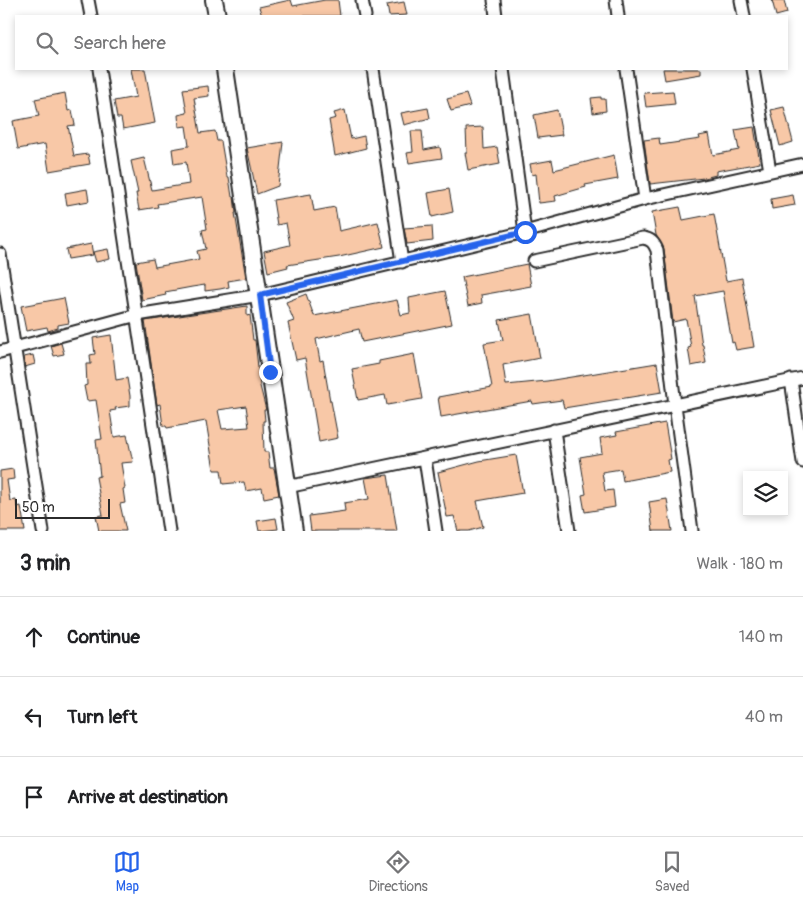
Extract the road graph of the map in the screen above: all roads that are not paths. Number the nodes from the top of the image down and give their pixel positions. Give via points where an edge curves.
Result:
1 (88, 0) edge
2 (214, 0) edge
3 (362, 0) edge
4 (494, 0) edge
5 (616, 0) edge
6 (741, 0) edge
7 (91, 15) edge
8 (217, 15) edge
9 (365, 15) edge
10 (496, 15) edge
11 (618, 15) edge
12 (744, 15) edge
13 (99, 70) edge
14 (225, 70) edge
15 (372, 70) edge
16 (503, 70) edge
17 (626, 70) edge
18 (753, 70) edge
19 (803, 164) edge
20 (770, 171) junction
21 (645, 199) junction
22 (525, 232) junction
23 (0, 254) edge
24 (534, 261) dead end
25 (402, 262) junction
26 (260, 295) junction
27 (137, 315) junction
28 (14, 348) junction
29 (0, 352) edge
30 (797, 379) edge
31 (675, 405) junction
32 (554, 430) junction
33 (425, 459) junction
34 (803, 462) edge
35 (287, 487) junction
36 (43, 531) edge
37 (169, 531) edge
38 (294, 531) edge
39 (436, 531) edge
40 (569, 531) edge
41 (692, 531) edge

1 - 7 street
2 - 8 street
3 - 9 street
4 - 10 street
5 - 11 street
6 - 12 street
13 - 27 street
14 - 26 street
15 - 25 street
16 - 22 street
17 - 21 street
18 - 20 street
19 - 20 street
20 - 21 street
21 - 22 street
22 - 25 street
23 - 28 street
24 - 31 street via 643,238 651,240 657,250
25 - 26 street
26 - 27 street
26 - 35 street
27 - 28 street
27 - 37 street
28 - 29 street
28 - 36 street
30 - 31 street
30 - 34 street
31 - 32 street
31 - 41 street
32 - 33 street
32 - 40 street
33 - 35 street
33 - 39 street
35 - 38 street

